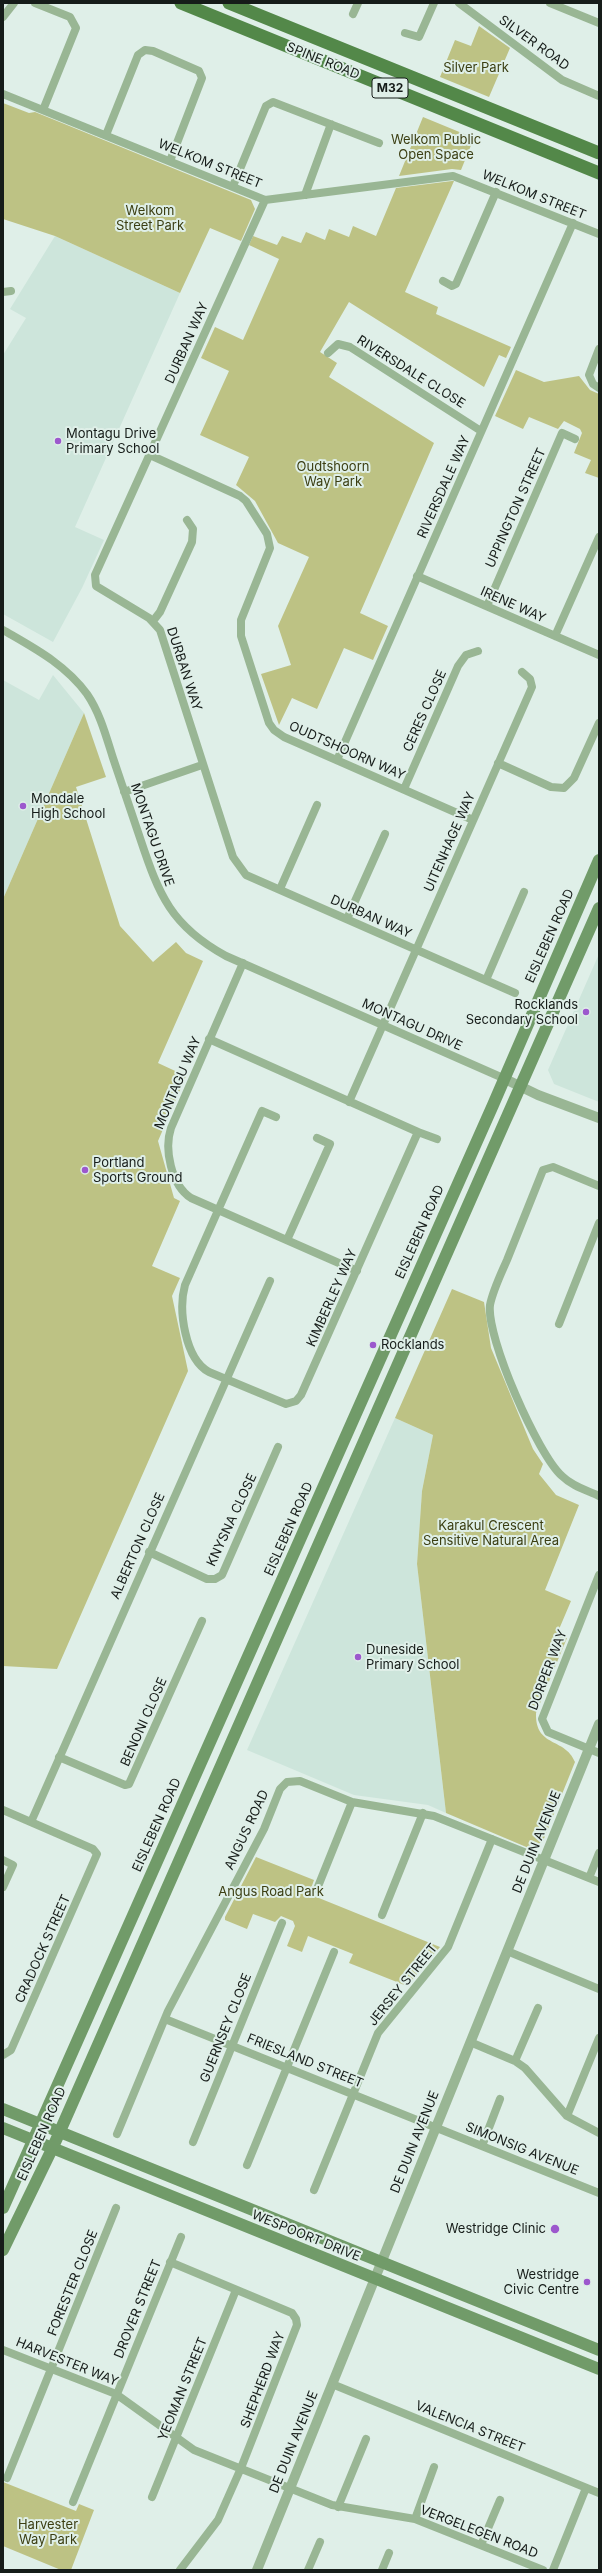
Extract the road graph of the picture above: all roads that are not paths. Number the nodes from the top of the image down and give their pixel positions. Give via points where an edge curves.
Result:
1 (14, 3) edge
2 (35, 3) edge
3 (181, 3) edge
4 (229, 3) edge
5 (358, 3) edge
6 (434, 3) edge
7 (459, 3) edge
8 (550, 3) edge
9 (353, 14) dead end
10 (3, 17) edge
11 (599, 23) edge
12 (405, 33) dead end
13 (3, 94) edge
14 (599, 96) edge
15 (43, 110) junction
16 (331, 124) junction
17 (106, 135) junction
18 (379, 143) dead end
19 (599, 154) edge
20 (170, 161) junction
21 (599, 173) edge
22 (233, 186) junction
23 (496, 192) junction
24 (305, 194) junction
25 (265, 200) junction
26 (573, 223) junction
27 (599, 234) edge
28 (443, 281) dead end
29 (599, 349) edge
30 (328, 353) dead end
31 (599, 388) edge
32 (482, 430) junction
33 (575, 439) dead end
34 (150, 455) junction
35 (187, 520) dead end
36 (599, 537) edge
37 (418, 576) junction
38 (487, 606) junction
39 (153, 621) junction
40 (3, 630) edge
41 (555, 636) junction
42 (478, 651) dead end
43 (599, 656) edge
44 (522, 672) dead end
45 (599, 723) edge
46 (337, 760) junction
47 (498, 763) junction
48 (202, 764) junction
49 (404, 790) junction
50 (124, 792) junction
51 (317, 805) dead end
52 (473, 820) junction
53 (385, 834) dead end
54 (599, 860) edge
55 (280, 889) junction
56 (524, 892) dead end
57 (599, 908) edge
58 (347, 919) junction
59 (416, 949) junction
60 (243, 963) junction
61 (486, 980) junction
62 (515, 993) dead end
63 (382, 1025) junction
64 (209, 1039) junction
65 (504, 1078) junction
66 (521, 1085) junction
67 (349, 1102) junction
68 (276, 1117) dead end
69 (599, 1118) edge
70 (418, 1132) junction
71 (317, 1138) dead end
72 (437, 1139) dead end
73 (599, 1186) edge
74 (218, 1210) junction
75 (599, 1223) edge
76 (287, 1240) junction
77 (357, 1271) junction
78 (270, 1280) dead end
79 (559, 1324) dead end
80 (225, 1379) junction
81 (278, 1447) dead end
82 (599, 1496) edge
83 (149, 1552) junction
84 (599, 1575) edge
85 (202, 1621) dead end
86 (599, 1724) edge
87 (589, 1749) junction
88 (599, 1753) edge
89 (59, 1757) junction
90 (352, 1802) junction
91 (3, 1810) edge
92 (423, 1813) junction
93 (31, 1822) junction
94 (492, 1839) junction
95 (599, 1853) edge
96 (3, 1860) edge
97 (544, 1860) junction
98 (589, 1878) junction
99 (599, 1882) edge
100 (3, 1887) edge
101 (317, 1889) dead end
102 (382, 1915) dead end
103 (282, 1923) dead end
104 (507, 1951) junction
105 (334, 1952) dead end
106 (599, 1989) edge
107 (538, 2008) dead end
108 (165, 2019) junction
109 (599, 2038) edge
110 (470, 2042) junction
111 (233, 2045) junction
112 (5, 2055) edge
113 (515, 2061) junction
114 (288, 2067) junction
115 (354, 2094) junction
116 (500, 2098) dead end
117 (3, 2109) edge
118 (566, 2116) junction
119 (42, 2125) junction
120 (436, 2127) junction
121 (3, 2128) edge
122 (59, 2132) junction
123 (599, 2133) edge
124 (117, 2134) dead end
125 (35, 2141) junction
126 (193, 2142) dead end
127 (482, 2146) junction
128 (52, 2147) junction
129 (247, 2165) dead end
130 (314, 2190) dead end
131 (599, 2193) edge
132 (3, 2208) edge
133 (116, 2208) dead end
134 (181, 2237) dead end
135 (3, 2250) edge
136 (170, 2262) junction
137 (381, 2262) junction
138 (374, 2278) junction
139 (236, 2290) junction
140 (3, 2350) edge
141 (599, 2350) edge
142 (51, 2367) junction
143 (599, 2369) edge
144 (332, 2384) junction
145 (116, 2394) junction
146 (176, 2438) junction
147 (366, 2439) dead end
148 (434, 2467) dead end
149 (241, 2468) junction
150 (6, 2478) dead end
151 (290, 2488) junction
152 (586, 2488) junction
153 (599, 2493) edge
154 (152, 2497) dead end
155 (500, 2500) dead end
156 (73, 2502) dead end
157 (338, 2507) junction
158 (415, 2519) junction
159 (320, 2542) dead end
160 (481, 2545) junction
161 (389, 2553) dead end
162 (180, 2570) edge
163 (257, 2570) edge
164 (308, 2570) edge
165 (382, 2570) edge
166 (543, 2570) edge
167 (553, 2570) edge

1 - 10 street
2 - 15 street via 70,17 76,28
3 - 21 main road, SPINE ROAD / M32
4 - 19 main road, SPINE ROAD / M32
5 - 9 street
6 - 12 street via 419,37
7 - 14 street, SILVER ROAD via 562,80
8 - 11 street
13 - 15 street, WELKOM STREET
15 - 17 street, WELKOM STREET
16 - 18 street
16 - 22 street via 278,102 271,102 266,106
16 - 24 street
17 - 20 street, WELKOM STREET
17 - 20 street via 138,55 145,50 153,51 199,71 202,78
20 - 22 street, WELKOM STREET
22 - 25 street, WELKOM STREET
23 - 24 street, WELKOM STREET via 463,179 446,176
23 - 26 street, WELKOM STREET
23 - 28 street via 456,284 452,286
24 - 25 street, WELKOM STREET
25 - 34 street, DURBAN WAY
26 - 27 street, WELKOM STREET
26 - 32 street, RIVERSDALE WAY
29 - 31 street via 589,375 593,384
30 - 32 street, RIVERSDALE CLOSE via 338,344 350,346
32 - 37 street, RIVERSDALE WAY
33 - 38 street, UPPINGTON STREET via 562,433
34 - 39 street, DURBAN WAY via 94,582 104,592
34 - 46 street, OUDTSHOORN WAY via 236,493 246,502 267,534 268,556 243,612 241,636 267,717 274,730 284,737
35 - 39 street via 193,529 192,542 160,612
36 - 41 street
37 - 38 street, IRENE WAY
37 - 46 street, RIVERSDALE WAY
38 - 41 street, IRENE WAY
39 - 48 street, DURBAN WAY via 160,630
40 - 50 street, MONTAGU DRIVE via 50,657 74,678 87,694 102,724
41 - 43 street, IRENE WAY
42 - 49 street, CERES CLOSE via 466,655 458,666
44 - 47 street, UITENHAGE WAY via 530,679 532,687
45 - 47 street via 574,778 564,788 552,787
46 - 49 street, OUDTSHOORN WAY
47 - 52 street, UITENHAGE WAY
48 - 50 street
48 - 55 street, DURBAN WAY via 235,862 246,875
49 - 52 street, OUDTSHOORN WAY
50 - 60 street, MONTAGU DRIVE via 156,886 172,912 199,939
51 - 55 street
52 - 59 street, UITENHAGE WAY
53 - 58 street
54 - 65 main road, EISLEBEN ROAD
55 - 58 street, DURBAN WAY
56 - 61 street
57 - 66 main road, EISLEBEN ROAD
58 - 59 street, DURBAN WAY
59 - 61 street, DURBAN WAY
59 - 63 street, UITENHAGE WAY
60 - 63 street, MONTAGU DRIVE
60 - 64 street, MONTAGU WAY
61 - 62 street, DURBAN WAY
63 - 65 street, MONTAGU DRIVE
63 - 67 street, UITENHAGE WAY
64 - 67 street
64 - 74 street, MONTAGU WAY via 171,1128 168,1144 180,1188 191,1198
65 - 66 street
65 - 119 main road, EISLEBEN ROAD
66 - 69 street via 538,1095
66 - 122 main road, EISLEBEN ROAD
67 - 70 street
68 - 74 street via 262,1111
70 - 72 street
70 - 77 street, KIMBERLEY WAY
71 - 76 street via 330,1144
73 - 82 street via 548,1167 543,1170 495,1289 490,1313 502,1359 537,1442 547,1459 561,1476 572,1484
74 - 76 street, MONTAGU WAY
74 - 80 street via 185,1285 182,1306 195,1360 205,1370
75 - 79 street
76 - 77 street, MONTAGU WAY
77 - 80 street, KIMBERLEY WAY via 298,1399 291,1403 281,1403
78 - 80 street, ALBERTON CLOSE
80 - 83 street, ALBERTON CLOSE
81 - 83 street, KNYSNA CLOSE via 222,1575 215,1579 207,1579
83 - 89 street, ALBERTON CLOSE
84 - 87 street, DORPER WAY via 542,1718 548,1732
85 - 89 street, BENONI CLOSE via 129,1784 124,1785
86 - 87 street, DE DUIN AVENUE
87 - 88 street, DORPER WAY
87 - 97 street, DE DUIN AVENUE
89 - 93 street, ALBERTON CLOSE
90 - 92 street, ANGUS ROAD
90 - 101 street
90 - 108 street, ANGUS ROAD via 300,1782 287,1782 280,1789 264,1829
91 - 93 street
92 - 94 street, ANGUS ROAD
92 - 102 street
93 - 112 street, CRADOCK STREET via 97,1852 14,2043
94 - 97 street, ANGUS ROAD
94 - 115 street, JERSEY STREET via 448,1947 381,2028
95 - 98 street
96 - 100 street via 13,1865
97 - 98 street, ANGUS ROAD
97 - 104 street, DE DUIN AVENUE
98 - 99 street, ANGUS ROAD
103 - 111 street, GUERNSEY CLOSE
104 - 106 street
104 - 110 street, DE DUIN AVENUE
105 - 114 street
107 - 113 street
108 - 111 street, FRIESLAND STREET
108 - 124 street, ANGUS ROAD
109 - 118 street
110 - 113 street
110 - 120 street, DE DUIN AVENUE
111 - 114 street, FRIESLAND STREET
111 - 126 street, GUERNSEY CLOSE
113 - 118 street via 525,2068
114 - 115 street, FRIESLAND STREET
114 - 129 street
115 - 120 street, FRIESLAND STREET
115 - 130 street, JERSEY STREET
116 - 127 street
117 - 119 main road, WESPOORT DRIVE
118 - 123 street
119 - 122 main road, WESPOORT DRIVE
119 - 125 main road, EISLEBEN ROAD
120 - 127 street, SIMONSIG AVENUE
120 - 137 street, DE DUIN AVENUE
121 - 125 main road, WESPOORT DRIVE
122 - 128 main road, EISLEBEN ROAD
122 - 137 main road, WESPOORT DRIVE
125 - 128 main road, WESPOORT DRIVE
125 - 132 main road, EISLEBEN ROAD
127 - 131 street, SIMONSIG AVENUE
128 - 135 main road, EISLEBEN ROAD
128 - 138 main road, WESPOORT DRIVE
133 - 142 street, FORESTER CLOSE
134 - 136 street, DROVER STREET
136 - 139 street, SHEPHERD WAY
136 - 145 street, DROVER STREET
137 - 138 street, DE DUIN AVENUE
137 - 141 main road, WESPOORT DRIVE
138 - 143 main road, WESPOORT DRIVE
138 - 144 street, DE DUIN AVENUE
139 - 146 street, YEOMAN STREET
139 - 149 street, SHEPHERD WAY via 292,2313 297,2325
140 - 142 street, HARVESTER WAY
142 - 145 street, HARVESTER WAY
142 - 150 street, FORESTER CLOSE
144 - 151 street, DE DUIN AVENUE
144 - 152 street, VALENCIA STREET
145 - 146 street, HARVESTER WAY
145 - 156 street, DROVER STREET
146 - 149 street, HARVESTER WAY via 194,2450
146 - 154 street, YEOMAN STREET
147 - 157 street
148 - 158 street
149 - 151 street, HARVESTER WAY
149 - 162 street, SHEPHERD WAY via 218,2520
151 - 157 street, VERGELEGEN ROAD
151 - 163 street, DE DUIN AVENUE
152 - 153 street, VALENCIA STREET
152 - 167 street
155 - 160 street
157 - 158 street, VERGELEGEN ROAD
158 - 160 street, VERGELEGEN ROAD
159 - 164 street
160 - 166 street, VERGELEGEN ROAD
161 - 165 street

